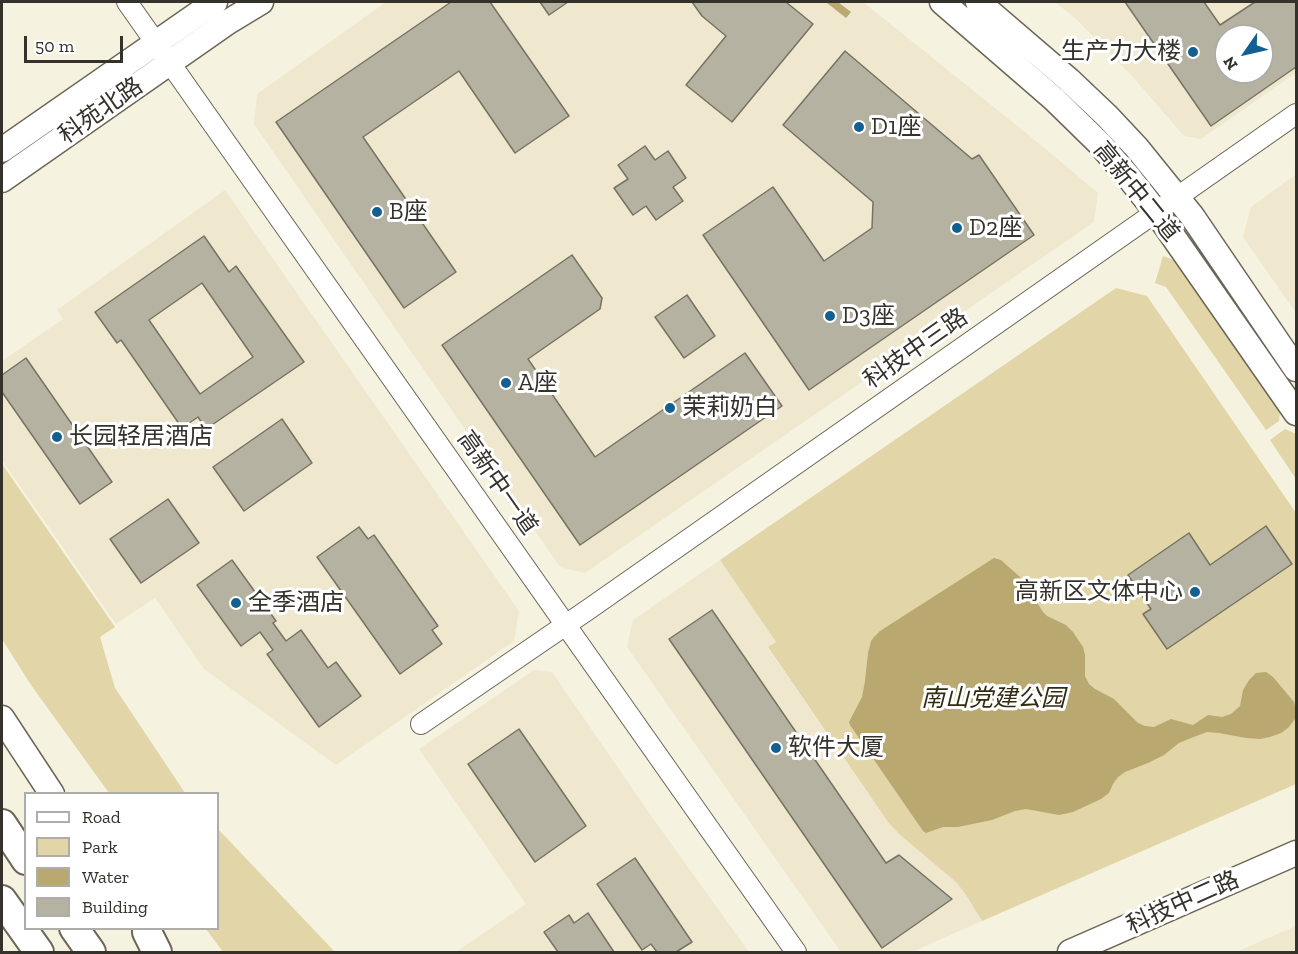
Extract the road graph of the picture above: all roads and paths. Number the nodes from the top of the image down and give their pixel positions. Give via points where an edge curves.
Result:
1 (127, 2) edge
2 (215, 2) edge
3 (261, 2) edge
4 (942, 2) edge
5 (978, 2) edge
6 (156, 43) junction
7 (170, 63) junction
8 (1296, 114) edge
9 (2, 150) edge
10 (2, 180) edge
11 (1178, 197) junction
12 (1156, 212) junction
13 (1296, 369) edge
14 (1296, 413) edge
15 (565, 625) junction
16 (2, 718) edge
17 (421, 724) dead end
18 (51, 792) edge
19 (2, 824) edge
20 (1296, 853) edge
21 (24, 857) edge
22 (2, 900) edge
23 (75, 930) edge
24 (39, 952) edge
25 (91, 952) edge
26 (796, 952) edge
27 (1070, 952) edge

1 - 6 street, 高新中一道
2 - 6 main road, 科苑北路
3 - 7 main road, 科苑北路
4 - 12 main road, 高新中二道 via 1069,113
5 - 11 main road, 高新中二道 via 1107,116
6 - 7 street, 高新中一道
6 - 9 main road, 科苑北路
7 - 10 main road, 科苑北路
7 - 15 street, 高新中一道
8 - 11 street, 科技中三路
11 - 12 street, 科技中三路
11 - 13 main road, 高新中二道
12 - 14 main road, 高新中二道
12 - 15 street, 科技中三路
15 - 17 street, 科技中三路
15 - 26 street, 高新中一道
16 - 18 main road
19 - 21 highway
20 - 27 main road, 科技中二路
22 - 24 highway
23 - 25 highway

